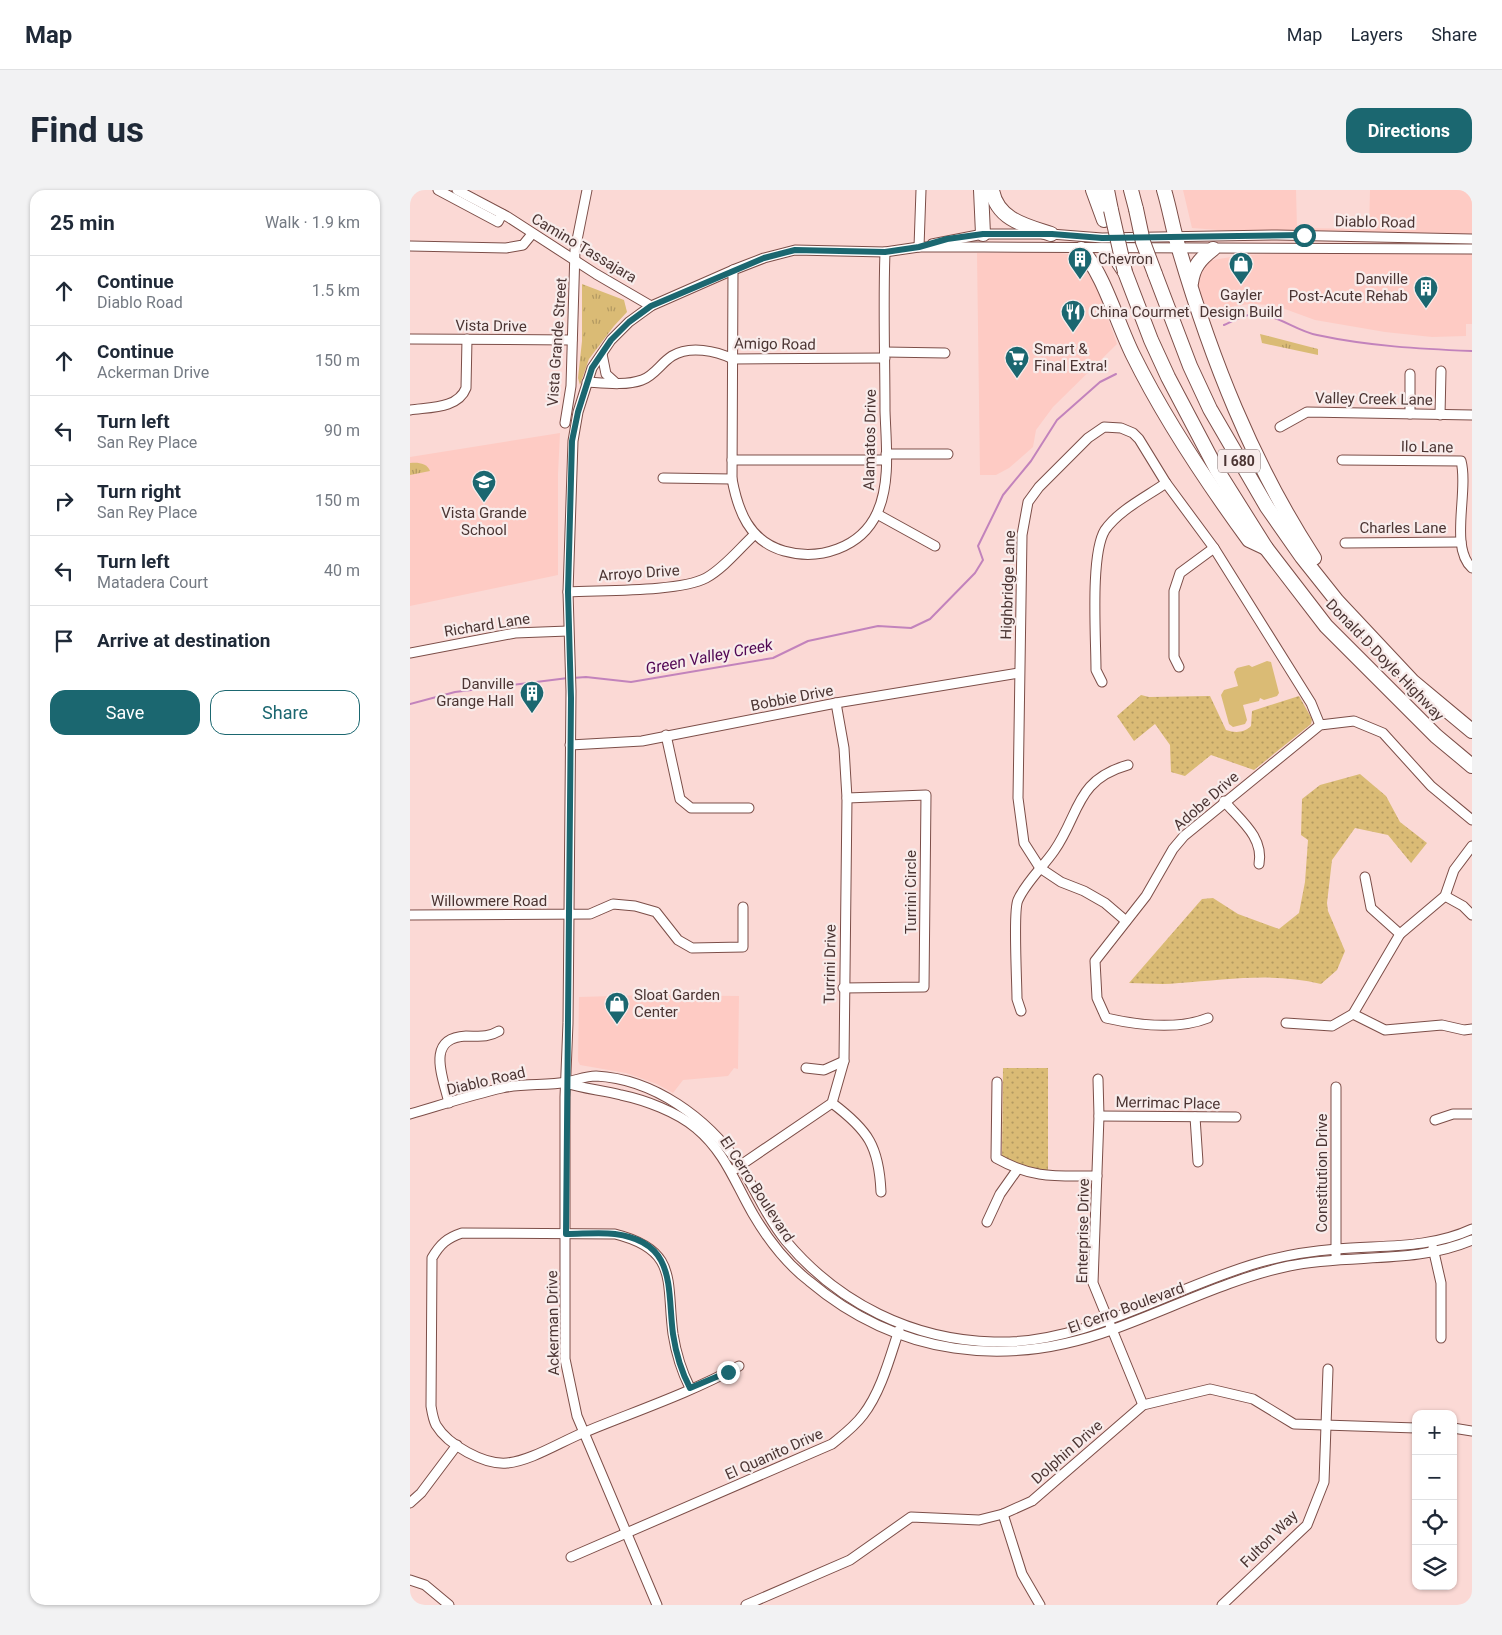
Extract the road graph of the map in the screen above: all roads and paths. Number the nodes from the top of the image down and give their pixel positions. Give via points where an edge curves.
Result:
1 (438, 190) edge
2 (457, 190) edge
3 (587, 190) edge
4 (921, 190) edge
5 (981, 190) edge
6 (992, 190) edge
7 (1093, 190) edge
8 (1107, 190) edge
9 (1131, 190) edge
10 (1164, 190) edge
11 (502, 214) junction
12 (1107, 215) junction
13 (532, 234) junction
14 (1052, 234) junction
15 (1472, 239) edge
16 (983, 240) junction
17 (1177, 243) junction
18 (410, 246) edge
19 (919, 247) junction
20 (1081, 249) junction
21 (1213, 249) junction
22 (1472, 249) edge
23 (885, 252) junction
24 (575, 262) junction
25 (734, 270) junction
26 (1191, 284) junction
27 (651, 306) junction
28 (410, 339) edge
29 (466, 339) junction
30 (572, 340) junction
31 (602, 353) junction
32 (945, 353) dead end
33 (885, 355) junction
34 (733, 359) junction
35 (1440, 371) dead end
36 (1410, 374) dead end
37 (587, 382) junction
38 (616, 383) junction
39 (410, 410) edge
40 (1410, 414) junction
41 (1440, 415) junction
42 (1472, 415) edge
43 (565, 423) dead end
44 (1280, 427) dead end
45 (948, 454) dead end
46 (886, 457) junction
47 (732, 460) junction
48 (1342, 460) dead end
49 (663, 478) dead end
50 (732, 479) junction
51 (1166, 484) junction
52 (877, 514) junction
53 (754, 535) junction
54 (1344, 542) dead end
55 (1461, 542) junction
56 (935, 546) dead end
57 (1214, 548) junction
58 (1266, 548) junction
59 (1472, 568) edge
60 (568, 592) junction
61 (1361, 624) junction
62 (568, 631) junction
63 (410, 653) edge
64 (1179, 667) dead end
65 (1019, 673) junction
66 (1102, 682) dead end
67 (836, 703) junction
68 (1320, 725) junction
69 (1472, 731) edge
70 (666, 735) junction
71 (570, 744) junction
72 (1128, 766) dead end
73 (1472, 766) edge
74 (847, 798) junction
75 (1224, 801) junction
76 (749, 808) dead end
77 (1472, 820) edge
78 (1472, 846) edge
79 (1259, 864) dead end
80 (1040, 868) junction
81 (1365, 877) dead end
82 (1445, 896) junction
83 (743, 907) dead end
84 (410, 915) edge
85 (568, 915) junction
86 (1472, 915) edge
87 (1126, 921) junction
88 (1400, 934) junction
89 (843, 988) junction
90 (1021, 1011) dead end
91 (1353, 1014) junction
92 (1208, 1018) dead end
93 (1286, 1023) dead end
94 (1472, 1029) edge
95 (499, 1031) dead end
96 (844, 1061) junction
97 (806, 1068) dead end
98 (1098, 1078) dead end
99 (566, 1082) junction
100 (997, 1082) dead end
101 (1336, 1087) dead end
102 (449, 1103) junction
103 (832, 1103) junction
104 (410, 1114) edge
105 (1472, 1114) edge
106 (1099, 1116) junction
107 (1195, 1117) junction
108 (1236, 1117) dead end
109 (1435, 1120) dead end
110 (1198, 1162) dead end
111 (741, 1166) junction
112 (1017, 1170) junction
113 (732, 1171) junction
114 (1097, 1176) junction
115 (880, 1192) dead end
116 (987, 1222) dead end
117 (1472, 1229) edge
118 (566, 1234) junction
119 (1472, 1240) edge
120 (1433, 1248) junction
121 (1336, 1249) junction
122 (1336, 1260) junction
123 (1106, 1319) junction
124 (899, 1330) junction
125 (1111, 1330) junction
126 (1440, 1338) dead end
127 (739, 1366) dead end
128 (1328, 1369) dead end
129 (690, 1388) junction
130 (1143, 1405) junction
131 (1326, 1424) junction
132 (1412, 1428) edge
133 (1457, 1429) edge
134 (1472, 1431) edge
135 (583, 1433) junction
136 (457, 1445) junction
137 (410, 1503) edge
138 (1003, 1514) junction
139 (626, 1534) junction
140 (571, 1557) dead end
141 (410, 1580) edge
142 (449, 1605) edge
143 (657, 1605) edge
144 (746, 1605) edge
145 (1040, 1605) edge
146 (1222, 1605) edge

1 - 11 street via 498,222
2 - 11 street, Camino Tassajara
3 - 24 street, Vista Grande Street
4 - 19 street
5 - 16 highway
6 - 14 highway via 996,203 1008,217
7 - 12 highway
8 - 12 highway, Donald D Doyle Highway / I 680
9 - 61 highway, Donald D Doyle Highway / I 680, bridge via 1143,242 1190,366 1238,460 1302,557 1337,601
10 - 17 highway
11 - 13 street, Camino Tassajara
12 - 58 highway, Donald D Doyle Highway / I 680, bridge via 1122,268 1150,340 1218,470
13 - 18 street via 523,245 506,248
13 - 24 street, Camino Tassajara
14 - 16 street, Diablo Road
14 - 17 street, Diablo Road
15 - 17 street, Diablo Road via 1379,236
16 - 19 street, Diablo Road
16 - 19 street, Diablo Road via 947,239
16 - 20 street, Diablo Road
17 - 20 street, Diablo Road
17 - 21 street, Diablo Road
17 - 26 highway
19 - 23 street, Diablo Road
20 - 58 highway via 1092,264 1133,355 1182,443 1249,540
21 - 22 street, Diablo Road
21 - 26 highway via 1193,270
23 - 25 street, Diablo Road via 795,250
23 - 33 street, Alamatos Drive
24 - 27 street, Camino Tassajara
24 - 30 street, Vista Grande Street
25 - 27 street, Diablo Road
25 - 34 street, Alamatos Drive
26 - 61 highway via 1222,379 1252,449 1299,535
27 - 31 street, Diablo Road via 629,322
28 - 29 street, Vista Drive
29 - 30 street, Vista Drive
29 - 39 street via 466,388 460,400
30 - 43 street, Vista Grande Street via 571,386
31 - 37 street, Diablo Road
31 - 38 street via 606,374
32 - 33 street, Amigo Road
33 - 34 street, Amigo Road
33 - 46 street, Alamatos Drive
34 - 38 street, Amigo Road via 717,352 685,352 673,356 643,380
34 - 47 street, Alamatos Drive
35 - 41 street
36 - 40 street
37 - 38 street, Amigo Road
37 - 60 street, Diablo Road via 572,441
40 - 41 street, Valley Creek Lane
40 - 44 street, Valley Creek Lane via 1307,412
41 - 42 street, Valley Creek Lane
45 - 46 street
46 - 47 street
46 - 52 street, Alamatos Drive via 882,499
47 - 50 street, Alamatos Drive
48 - 55 street, Ilo Lane via 1462,462
49 - 50 street
50 - 53 street, Alamatos Drive via 737,504
51 - 57 street, Highbridge Lane
51 - 65 street, Highbridge Lane via 1139,439 1127,430 1113,426 1100,429 1088,438 1039,486 1028,502 1022,535
51 - 66 street via 1117,517 1101,538 1097,561 1096,670
52 - 53 street, Alamatos Drive via 861,534 824,554 798,555 782,551
52 - 56 street
53 - 60 street, Arroyo Drive via 715,573 703,580 668,587
54 - 55 street, Charles Lane
55 - 59 street, Ilo Lane via 1463,556
57 - 64 street via 1180,573 1174,591 1174,657
57 - 68 street, Highbridge Lane via 1311,703
58 - 73 highway, Donald D Doyle Highway / I 680 via 1326,626 1429,730
60 - 62 street, Diablo Road
61 - 69 highway, Donald D Doyle Highway / I 680 via 1413,682
62 - 63 street, Richard Lane via 515,633
62 - 71 street, Diablo Road
65 - 67 street, Bobbie Drive
65 - 80 street, Highbridge Lane via 1018,798 1024,843
67 - 70 street, Bobbie Drive
67 - 74 street, Turrini Drive via 844,748
68 - 75 street, Adobe Drive
68 - 77 street via 1354,721 1383,733 1431,786
70 - 71 street, Bobbie Drive via 616,744
70 - 76 street via 678,793 684,804 691,808
71 - 85 street, Diablo Road
72 - 80 street via 1112,770 1092,785 1075,808 1059,845
74 - 89 street, Turrini Drive
74 - 89 street, Turrini Circle via 926,795 924,988
75 - 79 street via 1256,838
75 - 87 street, Adobe Drive via 1173,849 1146,896
78 - 82 street via 1454,870
80 - 87 street, Highbridge Lane via 1060,882 1091,895
80 - 90 street via 1017,901 1017,999
81 - 88 street via 1371,908
82 - 86 street
82 - 88 street
83 - 85 street, Willowmere Road via 743,947 692,948 678,940 656,912 635,906 613,904 590,914
84 - 85 street, Willowmere Road
85 - 99 street, Diablo Road
87 - 92 street, Adobe Drive via 1095,961 1097,998 1106,1018 1130,1024 1193,1024
88 - 91 street
89 - 96 street, Turrini Drive
91 - 93 street via 1332,1026
91 - 94 street via 1385,1030 1442,1025
95 - 102 street via 489,1037 451,1038 443,1044 441,1069
96 - 97 street via 824,1070
96 - 103 street, Turrini Drive
98 - 106 street, Enterprise Drive
99 - 102 street, Diablo Road via 501,1088
99 - 111 street, El Cerro Boulevard via 598,1076 659,1094 705,1124
99 - 113 street, El Cerro Boulevard via 588,1090 621,1095 684,1120 696,1127 715,1147
99 - 118 street, Ackerman Drive
100 - 112 street via 996,1158
101 - 121 street, Constitution Drive
102 - 104 street, Diablo Road
103 - 111 street
103 - 115 street via 856,1121 873,1145 880,1167
105 - 109 street via 1453,1114
106 - 107 street, Merrimac Place
106 - 114 street, Enterprise Drive
107 - 108 street, Merrimac Place
107 - 110 street
111 - 113 street
111 - 124 street, El Cerro Boulevard via 766,1214 814,1272
112 - 114 street via 1052,1176
112 - 116 street via 1000,1194
113 - 124 street, El Cerro Boulevard via 753,1214 807,1280 862,1318
114 - 123 street, Enterprise Drive via 1093,1283
117 - 120 street, El Cerro Boulevard
118 - 129 street via 615,1234 635,1239 651,1248 662,1261 669,1277 676,1355
118 - 135 street, Ackerman Drive via 566,1370
118 - 136 street via 462,1233 448,1238 432,1258 431,1406 436,1425
119 - 120 street, El Cerro Boulevard
120 - 121 street, El Cerro Boulevard
120 - 122 street, El Cerro Boulevard via 1410,1256
120 - 126 street via 1441,1283
121 - 122 street, Constitution Drive
121 - 123 street, El Cerro Boulevard via 1284,1256 1238,1269
122 - 125 street, El Cerro Boulevard via 1288,1266 1243,1280
123 - 124 street, El Cerro Boulevard via 1048,1337 996,1342
123 - 125 street, Enterprise Drive
124 - 125 street, El Cerro Boulevard via 929,1344 961,1350 1012,1352 1062,1345
124 - 139 street, El Quanito Drive via 874,1397 852,1428 832,1444
125 - 130 street, Enterprise Drive
127 - 129 street
128 - 131 street, Fulton Way
129 - 135 street
130 - 131 street, Dolphin Drive via 1210,1389 1253,1399 1294,1424
130 - 138 street, Dolphin Drive via 1032,1502
131 - 132 street, Dolphin Drive
131 - 146 street, Fulton Way via 1324,1482 1307,1525
133 - 134 street
135 - 136 street via 517,1462 481,1460
135 - 139 street, Ackerman Drive
136 - 137 street
138 - 144 street, Dolphin Drive via 979,1520 911,1517 850,1560
138 - 145 street via 1022,1574
139 - 140 street, El Quanito Drive
139 - 143 street, Ackerman Drive
141 - 142 street via 425,1585

